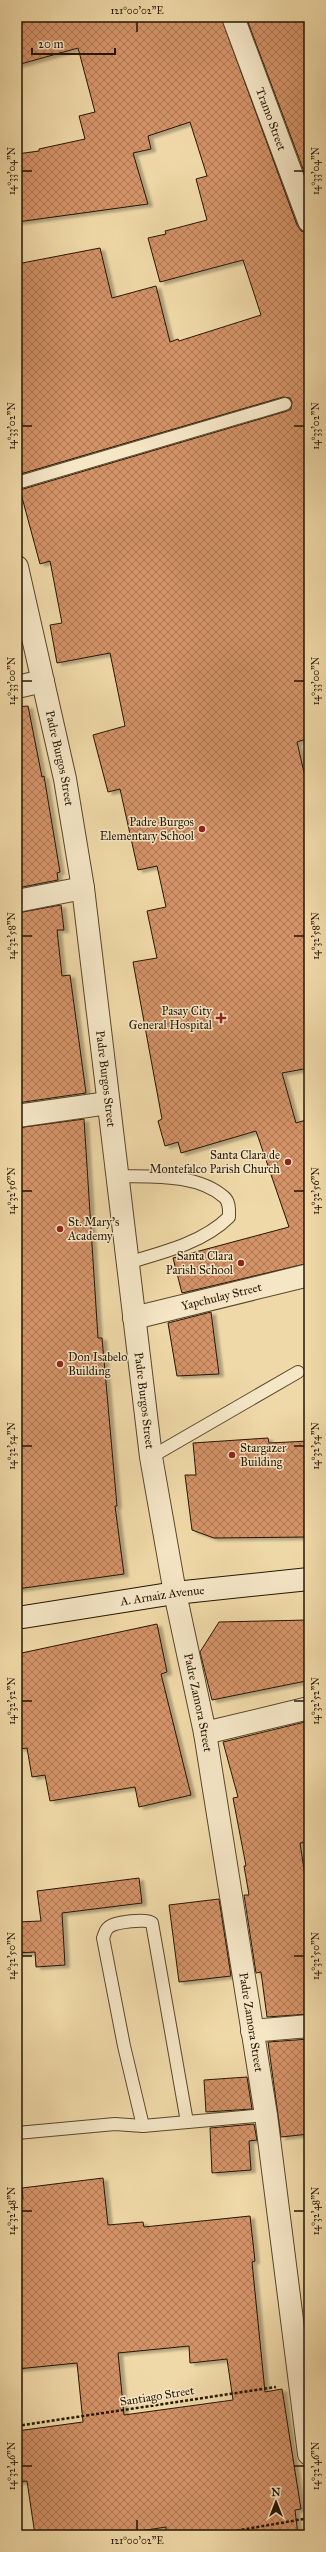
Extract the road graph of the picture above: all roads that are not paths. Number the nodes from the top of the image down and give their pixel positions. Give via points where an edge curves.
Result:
1 (233, 17) edge
2 (309, 220) edge
3 (285, 404) dead end
4 (17, 483) edge
5 (17, 567) edge
6 (43, 681) junction
7 (17, 688) edge
8 (83, 888) junction
9 (17, 901) edge
10 (108, 1103) junction
11 (17, 1116) edge
12 (117, 1176) junction
13 (127, 1263) junction
14 (309, 1275) edge
15 (134, 1318) junction
16 (298, 1372) dead end
17 (151, 1457) junction
18 (309, 1579) edge
19 (175, 1593) junction
20 (17, 1618) edge
21 (309, 1708) edge
22 (204, 1733) junction
23 (309, 2026) edge
24 (252, 2031) junction
25 (266, 2115) junction
26 (187, 2122) junction
27 (143, 2126) junction
28 (17, 2133) edge
29 (309, 2454) edge

1 - 2 street, Tramo Street
3 - 4 lane
5 - 6 street, Padre Burgos Street
6 - 7 street
6 - 8 street, Padre Burgos Street via 66,778
8 - 9 street
8 - 10 street, Padre Burgos Street
10 - 11 street
10 - 12 street, Padre Burgos Street
12 - 13 street, Padre Burgos Street
12 - 13 lane via 177,1178 204,1186 225,1198 229,1207 229,1217 217,1229 166,1251
13 - 15 street, Padre Burgos Street
14 - 15 street, Yapchulay Street
15 - 17 street, Padre Burgos Street
16 - 17 lane
17 - 19 street, Padre Burgos Street
18 - 19 street, A. Arnaiz Avenue
19 - 20 street, A. Arnaiz Avenue
19 - 22 street, Padre Zamora Street
21 - 22 street
22 - 24 street, Padre Zamora Street
23 - 24 street
24 - 25 street, Padre Zamora Street
25 - 26 lane
25 - 29 street, Padre Zamora Street
26 - 27 lane
26 - 27 lane via 152,1924 145,1920 111,1925 105,1930 104,1938 124,2046
27 - 28 lane via 115,2124

